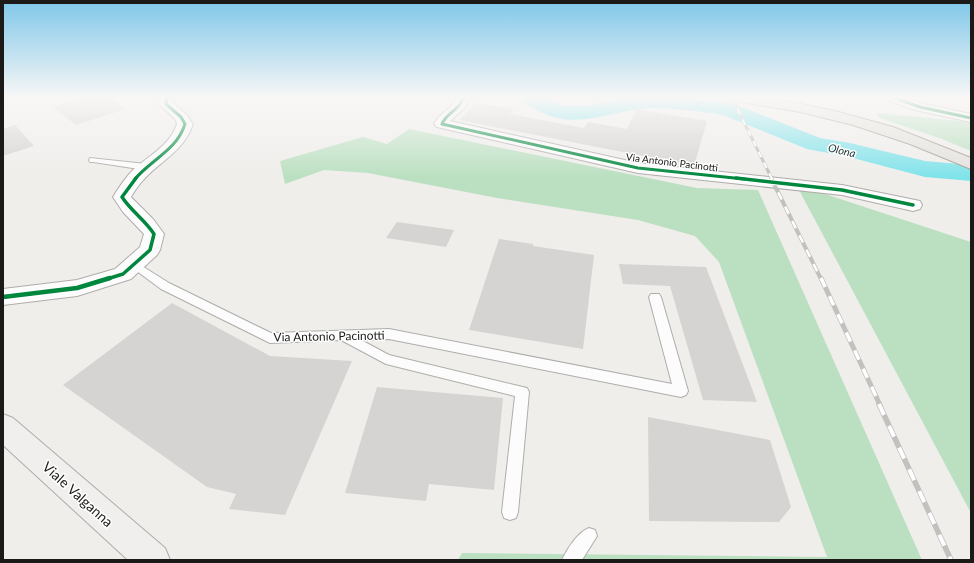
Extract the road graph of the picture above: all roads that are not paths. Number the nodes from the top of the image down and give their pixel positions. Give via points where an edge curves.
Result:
1 (185, 124) edge
2 (443, 124) edge
3 (868, 124) edge
4 (92, 160) dead end
5 (968, 163) edge
6 (146, 167) junction
7 (913, 205) dead end
8 (134, 264) junction
9 (3, 297) edge
10 (655, 297) dead end
11 (343, 336) junction
12 (3, 427) edge
13 (510, 512) dead end
14 (589, 536) dead end
15 (153, 560) edge
16 (571, 560) edge

1 - 6 street via 184,133 174,144
2 - 7 street, Via Antonio Pacinotti via 638,168 842,190
3 - 5 main road via 907,137
4 - 6 lane
6 - 8 street via 129,185 122,197 128,207 149,223 154,234 150,250
8 - 9 street via 123,274 76,288
8 - 11 lane, Via Antonio Pacinotti via 165,286 270,338
10 - 11 lane, Via Antonio Pacinotti via 681,391 389,334
11 - 13 lane via 386,359 522,392
12 - 15 main road, Viale Valganna
14 - 16 lane

